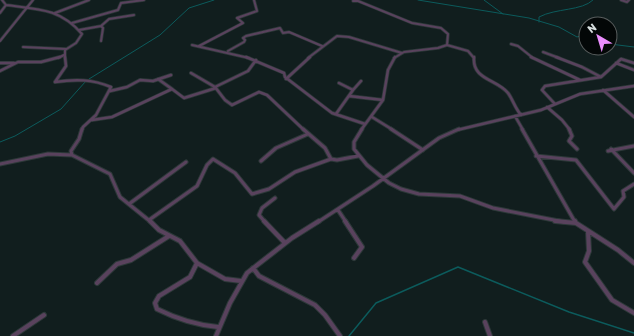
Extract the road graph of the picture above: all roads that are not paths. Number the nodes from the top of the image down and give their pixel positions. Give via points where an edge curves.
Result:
1 (2, 0) edge
2 (33, 0) edge
3 (89, 0) edge
4 (144, 0) edge
5 (254, 0) edge
6 (621, 0) edge
7 (629, 0) edge
8 (353, 1) dead end
9 (6, 5) junction
10 (26, 8) junction
11 (0, 13) edge
12 (55, 13) junction
13 (134, 15) dead end
14 (72, 23) junction
15 (101, 26) junction
16 (79, 30) junction
17 (0, 41) edge
18 (101, 41) dead end
19 (511, 44) dead end
20 (192, 45) dead end
21 (447, 45) junction
22 (199, 46) junction
23 (322, 46) junction
24 (22, 47) dead end
25 (66, 49) junction
26 (228, 52) junction
27 (543, 52) dead end
28 (402, 53) junction
29 (64, 55) junction
30 (256, 60) junction
31 (634, 62) edge
32 (0, 63) edge
33 (15, 63) junction
34 (616, 63) junction
35 (634, 70) edge
36 (0, 71) edge
37 (191, 73) dead end
38 (170, 75) dead end
39 (601, 77) junction
40 (158, 79) junction
41 (286, 79) junction
42 (580, 80) junction
43 (361, 81) dead end
44 (339, 83) dead end
45 (633, 87) edge
46 (215, 88) junction
47 (172, 90) junction
48 (353, 90) junction
49 (603, 90) junction
50 (110, 91) junction
51 (349, 96) junction
52 (383, 100) junction
53 (555, 104) junction
54 (547, 107) junction
55 (336, 114) junction
56 (522, 115) junction
57 (515, 116) junction
58 (372, 117) junction
59 (634, 117) edge
60 (92, 120) junction
61 (365, 124) junction
62 (308, 134) junction
63 (634, 146) edge
64 (576, 149) dead end
65 (423, 150) junction
66 (72, 155) junction
67 (358, 156) junction
68 (536, 156) junction
69 (331, 159) junction
70 (262, 161) dead end
71 (186, 162) dead end
72 (0, 164) edge
73 (634, 173) edge
74 (384, 178) junction
75 (634, 184) edge
76 (630, 188) junction
77 (634, 191) edge
78 (275, 198) dead end
79 (129, 204) junction
80 (338, 210) junction
81 (149, 220) junction
82 (576, 223) junction
83 (588, 230) junction
84 (169, 236) junction
85 (285, 243) junction
86 (354, 258) dead end
87 (197, 263) junction
88 (634, 263) edge
89 (253, 268) junction
90 (241, 281) junction
91 (97, 283) dead end
92 (634, 313) edge
93 (44, 315) dead end
94 (485, 322) dead end
95 (218, 327) junction
96 (13, 336) edge
97 (216, 336) edge
98 (340, 336) edge
99 (490, 336) edge

1 - 9 street
2 - 10 street
3 - 12 street
4 - 14 street via 122,3 118,10
5 - 22 street via 257,11 237,18 243,23
6 - 7 street
8 - 21 street via 412,23 441,28 448,34
9 - 10 street
9 - 11 street
10 - 12 street
10 - 17 street
12 - 14 street
13 - 15 street via 109,18
14 - 16 street
15 - 16 street
15 - 18 street
16 - 25 street via 82,34 78,41
19 - 42 street via 518,46 535,60
20 - 22 street
21 - 28 street
21 - 56 street via 472,53 478,73 506,91 515,109
22 - 26 street
23 - 26 street via 289,32 283,33 280,28 246,36 243,38 246,40 244,42
23 - 28 street via 341,36
23 - 41 street
24 - 25 street
25 - 29 street
26 - 30 street
27 - 39 street
28 - 52 street via 391,62 386,76
29 - 33 street via 49,61
29 - 50 street via 66,66 55,82 77,79 108,85 112,87
30 - 41 street via 284,73
30 - 46 street via 248,71
31 - 34 street via 623,59
32 - 33 street
33 - 36 street
34 - 35 street
34 - 39 street
37 - 46 street
38 - 40 street
39 - 42 street
40 - 47 street
40 - 50 street via 140,80 127,87
41 - 55 street
42 - 53 street via 550,84 543,88
43 - 48 street
44 - 48 street
45 - 49 street
46 - 47 street via 184,98
46 - 62 street via 232,105 260,92 267,95
47 - 60 street via 112,117
48 - 51 street
49 - 53 street via 580,94
49 - 59 street
50 - 60 street
51 - 52 street
51 - 55 street
52 - 58 street
53 - 54 street
54 - 56 street
54 - 64 street via 562,119 571,132 569,141
55 - 61 street
56 - 57 street
57 - 65 street via 465,127 440,138
57 - 68 street
58 - 61 street
58 - 65 street
60 - 66 street via 83,127 71,151
61 - 67 street via 354,142
62 - 69 street via 326,149
62 - 70 street via 264,155
63 - 73 street via 610,150
65 - 74 street
66 - 72 street via 48,154
66 - 79 street via 109,172 118,195
67 - 69 street
67 - 74 street
68 - 76 street via 576,160 614,209 624,197 623,191
68 - 82 street
69 - 81 street via 294,172 261,194 252,194 236,174 220,161 213,159 207,165 197,186
71 - 79 street
74 - 80 street
74 - 82 street via 395,186 413,193 460,196 494,208
75 - 76 street
76 - 77 street
78 - 85 street via 262,208 259,215
79 - 81 street
80 - 85 street
80 - 86 street via 362,247
81 - 84 street
82 - 83 street
83 - 88 street
83 - 92 street via 589,251 585,262 612,300
84 - 87 street via 180,241
84 - 91 street via 131,260 117,264
85 - 89 street
87 - 90 street via 224,279
87 - 95 street via 190,277 160,296 155,303 157,309 185,322 202,327
89 - 90 street
89 - 98 street via 259,276 315,305
90 - 95 street
93 - 96 street
94 - 99 street
95 - 97 street

